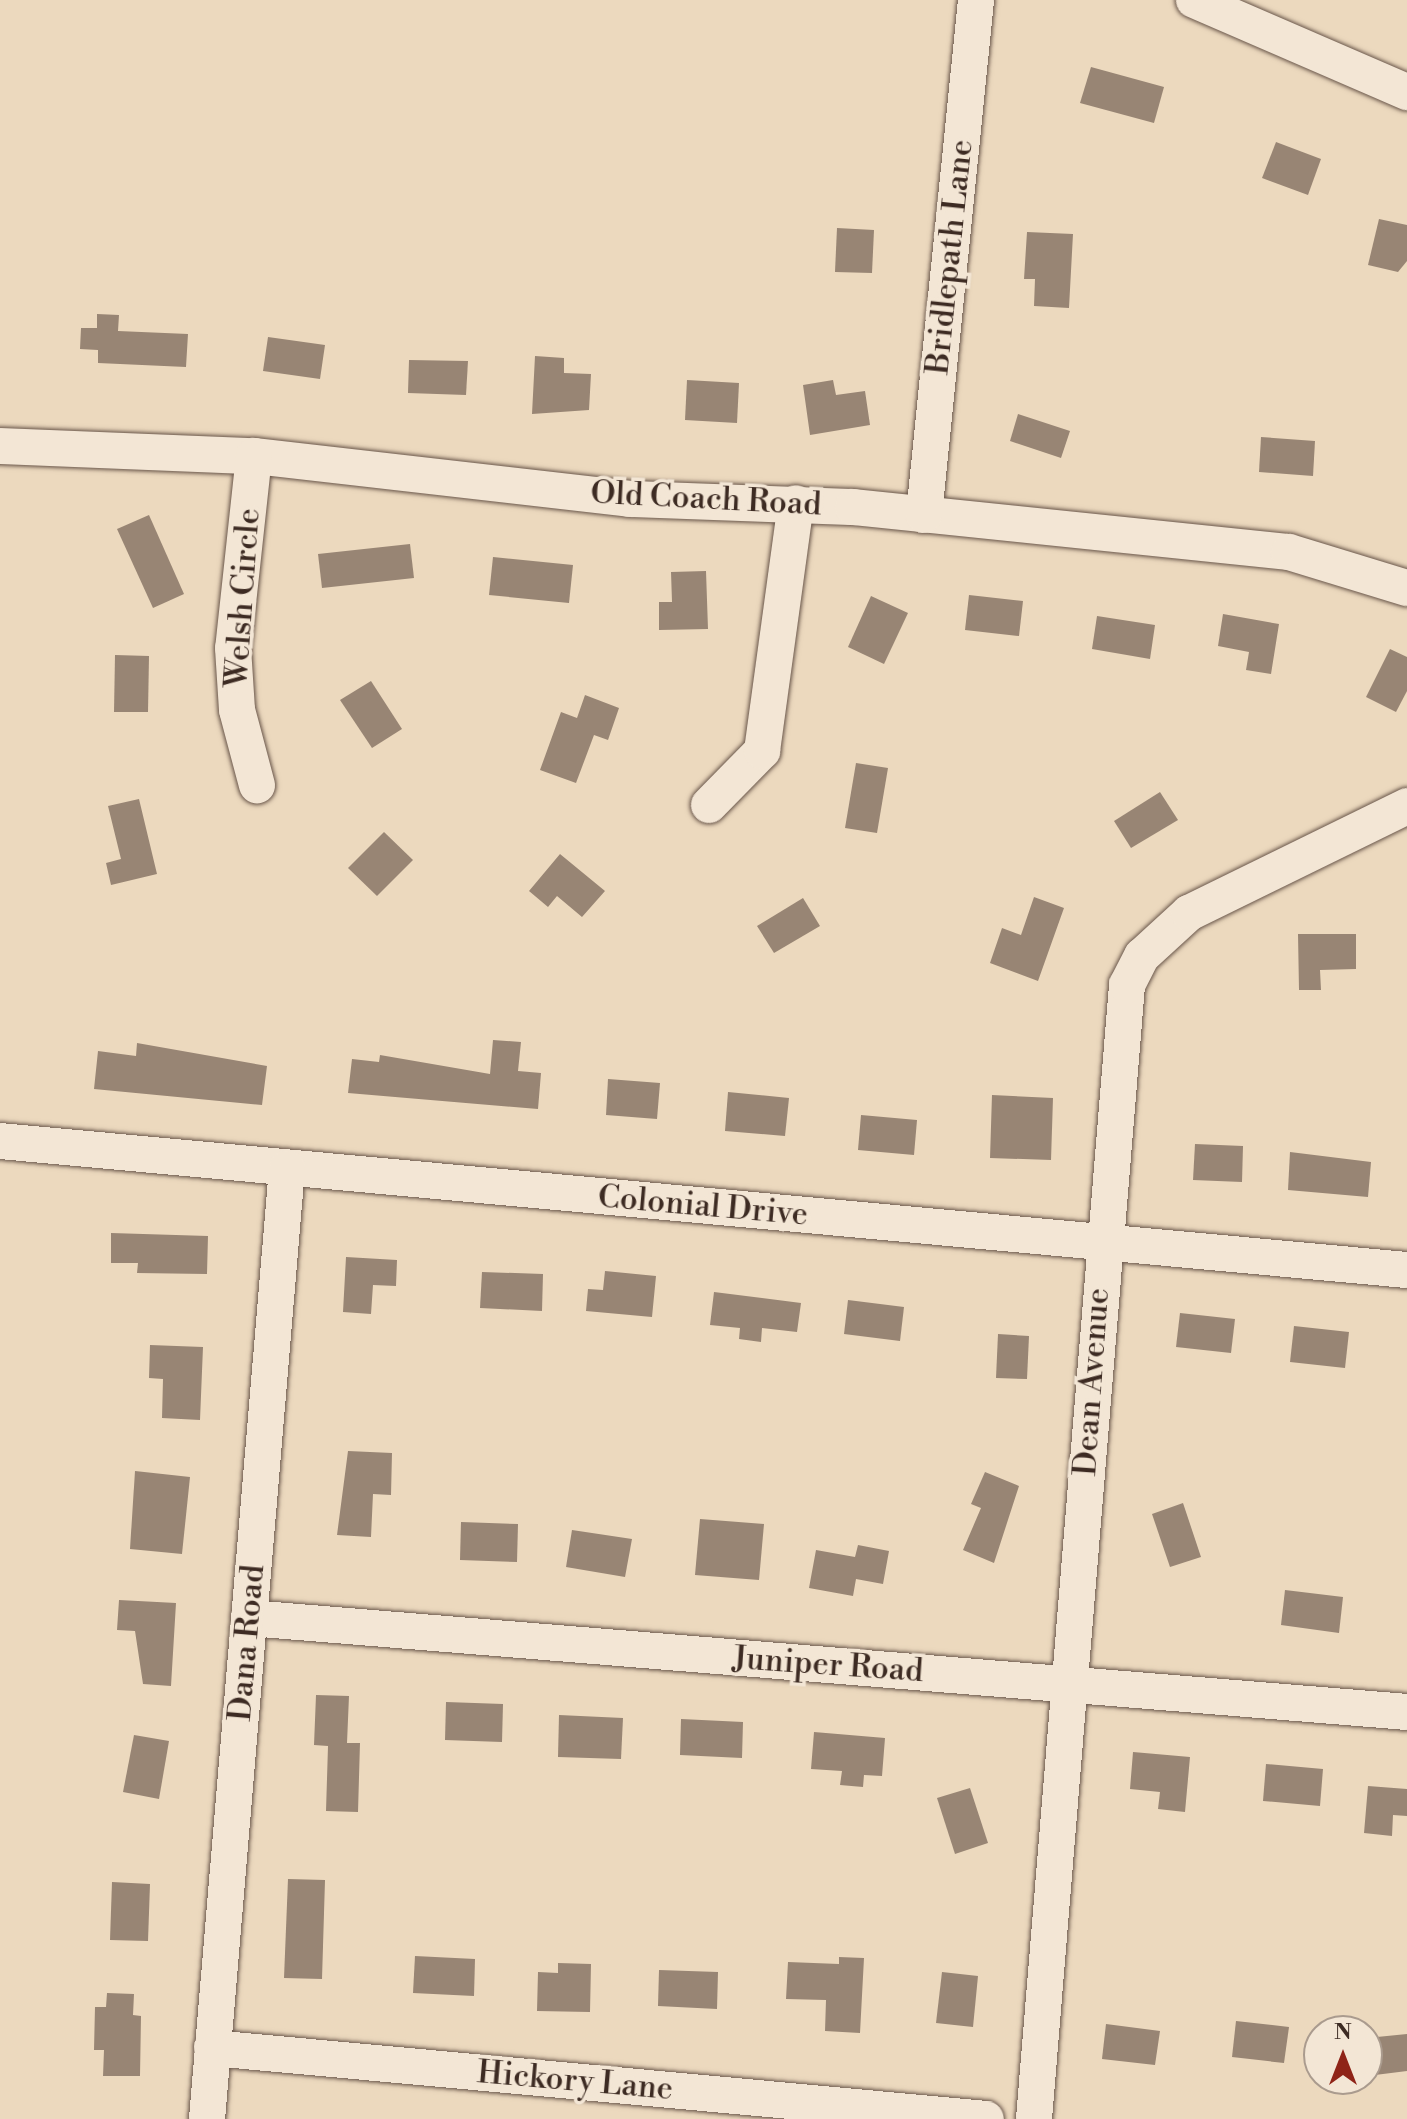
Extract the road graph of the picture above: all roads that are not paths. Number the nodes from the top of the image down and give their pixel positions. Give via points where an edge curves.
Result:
1 (976, 0) edge
2 (1194, 0) edge
3 (1407, 92) edge
4 (0, 446) edge
5 (254, 456) junction
6 (796, 503) junction
7 (924, 515) junction
8 (1407, 588) edge
9 (257, 785) dead end
10 (709, 805) dead end
11 (1407, 806) edge
12 (0, 1141) edge
13 (287, 1168) junction
14 (1103, 1242) junction
15 (1407, 1270) edge
16 (249, 1618) junction
17 (1068, 1684) junction
18 (1407, 1712) edge
19 (212, 2048) junction
20 (207, 2119) edge
21 (986, 2119) edge
22 (1034, 2119) edge

1 - 7 street, Bridlepath Lane
2 - 3 street
4 - 5 street, Old Coach Road
5 - 6 street, Old Coach Road via 630,499
5 - 9 street, Welsh Circle via 233,648 237,710
6 - 7 street, Old Coach Road
6 - 10 street via 762,751
7 - 8 street, Old Coach Road via 1289,552
11 - 14 street, Dean Avenue via 1219,895 1142,956 1121,1018
12 - 13 street, Colonial Drive
13 - 14 street, Colonial Drive
13 - 16 street, Dana Road
14 - 15 street, Colonial Drive
14 - 17 street, Dean Avenue
16 - 17 street, Juniper Road
16 - 19 street, Dana Road
17 - 18 street, Juniper Road
17 - 22 street, Dean Avenue
19 - 20 street, Dana Road
19 - 21 street, Hickory Lane

